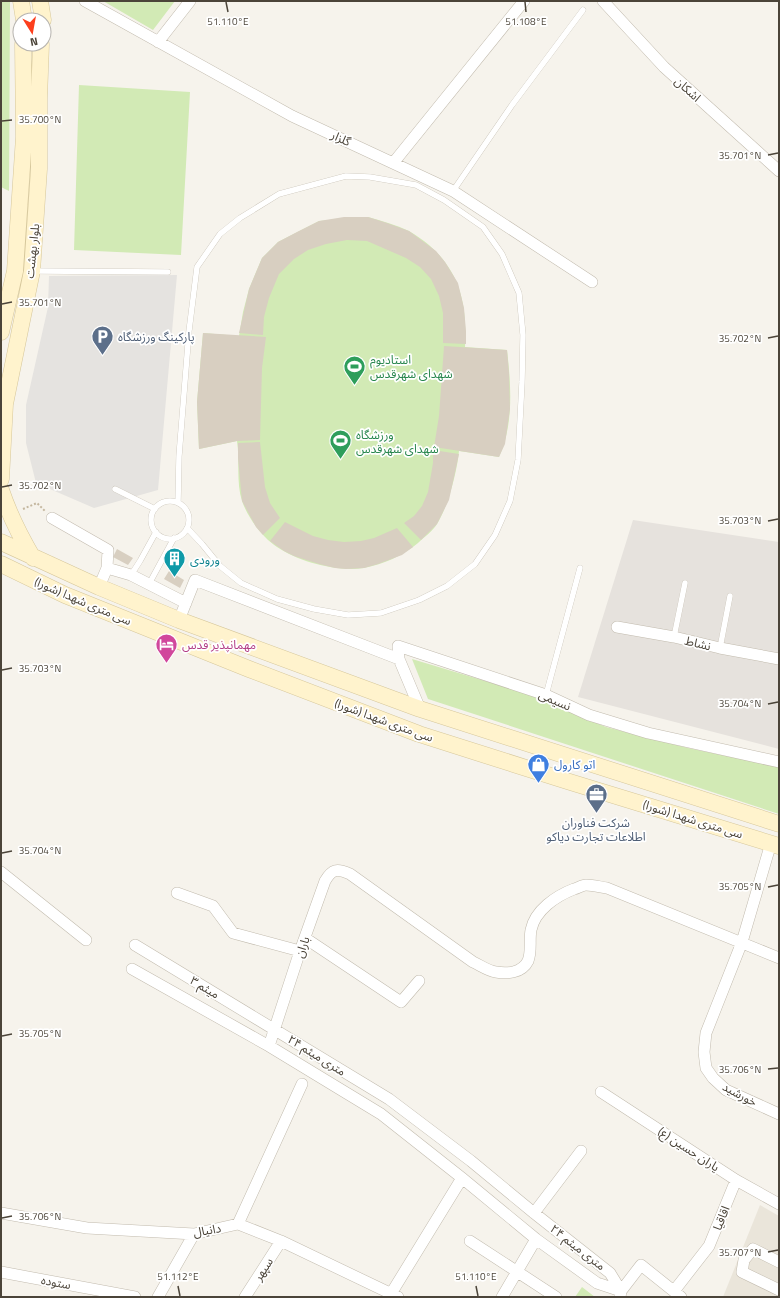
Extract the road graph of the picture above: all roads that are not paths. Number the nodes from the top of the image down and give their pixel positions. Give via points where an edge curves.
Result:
1 (21, 1) edge
2 (40, 1) edge
3 (85, 1) edge
4 (190, 1) edge
5 (524, 1) edge
6 (603, 1) edge
7 (583, 10) dead end
8 (23, 12) edge
9 (42, 12) edge
10 (158, 42) junction
11 (23, 52) edge
12 (41, 52) edge
13 (394, 162) junction
14 (779, 171) edge
15 (453, 191) junction
16 (15, 271) junction
17 (168, 272) dead end
18 (31, 273) junction
19 (592, 282) dead end
20 (1, 332) edge
21 (1, 479) edge
22 (115, 489) dead end
23 (1, 490) edge
24 (178, 503) junction
25 (155, 509) junction
26 (52, 518) road end
27 (187, 528) junction
28 (156, 532) junction
29 (174, 538) junction
30 (1, 542) edge
31 (33, 558) junction
32 (1, 564) edge
33 (107, 568) junction
34 (580, 568) dead end
35 (130, 575) junction
36 (685, 583) dead end
37 (149, 584) junction
38 (99, 587) junction
39 (730, 596) dead end
40 (186, 603) junction
41 (179, 620) junction
42 (616, 627) dead end
43 (674, 637) junction
44 (720, 648) junction
45 (778, 657) edge
46 (399, 659) junction
47 (546, 695) junction
48 (420, 710) junction
49 (420, 734) junction
50 (779, 762) edge
51 (779, 824) edge
52 (775, 844) edge
53 (1, 872) edge
54 (177, 893) dead end
55 (305, 938) junction
56 (86, 940) dead end
57 (742, 942) junction
58 (135, 945) dead end
59 (300, 951) junction
60 (779, 958) edge
61 (132, 969) dead end
62 (419, 981) dead end
63 (275, 1030) junction
64 (269, 1046) junction
65 (302, 1084) dead end
66 (600, 1092) dead end
67 (389, 1100) junction
68 (381, 1114) junction
69 (779, 1114) edge
70 (581, 1151) dead end
71 (462, 1178) junction
72 (736, 1180) junction
73 (779, 1204) edge
74 (1, 1213) edge
75 (534, 1213) junction
76 (238, 1224) junction
77 (194, 1234) junction
78 (536, 1239) junction
79 (280, 1241) junction
80 (470, 1241) dead end
81 (779, 1262) edge
82 (1, 1272) edge
83 (517, 1272) junction
84 (779, 1290) edge
85 (621, 1294) edge
86 (677, 1294) edge
87 (393, 1296) edge
88 (135, 1297) edge
89 (158, 1297) edge
90 (245, 1297) edge
91 (502, 1297) edge
92 (556, 1297) edge

1 - 8 main road
2 - 9 main road
3 - 10 street, گلزار
4 - 10 street
5 - 13 street
6 - 14 street, اشکان via 664,68
7 - 15 lane via 512,105
10 - 13 street, گلزار via 292,116
11 - 16 main road, بلوار بهشت via 24,137
12 - 18 main road, بلوار بهشت via 39,169
13 - 15 street, گلزار
15 - 19 street, گلزار
16 - 18 main road
16 - 20 main road, بلوار بهشت
17 - 18 lane
18 - 21 main road, بلوار بهشت via 5,404
22 - 25 lane
23 - 31 main road via 20,537
24 - 25 lane via 165,502
24 - 27 lane via 186,510 189,522
24 - 27 lane via 189,331 197,267 220,234 240,218 279,194 346,176 370,177 416,186 444,200 483,227 502,254 519,293 523,335 522,382 518,460 510,501 495,536 475,564 447,586 419,600 382,613 348,615 276,599 241,583 220,566
25 - 28 lane via 151,520
26 - 33 street via 108,550
27 - 29 lane
28 - 29 lane via 164,538
28 - 35 lane
29 - 37 lane
30 - 31 main road, سی متری شهدا (شورا)
31 - 38 main road, سی متری شهدا (شورا)
32 - 49 main road, سی متری شهدا (شورا) via 65,595
33 - 35 street
33 - 38 street
34 - 47 lane
35 - 37 street
36 - 43 lane
37 - 40 street
38 - 41 main road, سی متری شهدا (شورا)
39 - 44 lane
40 - 41 street
40 - 46 street via 195,580
41 - 48 main road, سی متری شهدا (شورا)
42 - 43 street, نشاط
43 - 44 street, نشاط
44 - 45 street, نشاط
46 - 47 street, نسیمی via 398,646
46 - 48 street
47 - 50 street, نسیمی via 589,715 648,733
48 - 49 main road
48 - 51 main road, سی متری شهدا (شورا)
49 - 52 main road, سی متری شهدا (شورا)
52 - 57 street
53 - 56 street
54 - 59 street via 213,906 233,933
55 - 57 street, باران via 325,881 330,873 336,870 350,874 473,962 494,972 511,973 521,970 530,952 531,930 542,910 553,900 585,885 607,888
55 - 59 street, باران
55 - 62 street via 402,1002
57 - 60 street
57 - 69 street, خورشید via 706,1033 706,1068 726,1090
58 - 63 street, میثم ۳
59 - 63 street, باران
61 - 64 street, میثم ۳
63 - 64 street, باران
63 - 67 street, ۲۴ متری میثم
64 - 68 street, ۲۴ متری میثم
65 - 76 street
66 - 72 street, یاران حسین (ع)
67 - 68 street
67 - 75 street, ۲۴ متری میثم via 471,1161
68 - 71 street, ۲۴ متری میثم
70 - 75 street
71 - 78 street, ۲۴ متری میثم
71 - 87 street
72 - 73 street, یاران حسین (ع)
72 - 86 street, اقاقیا via 709,1246
74 - 77 street, دانیال via 87,1228
75 - 85 street, ۲۴ متری میثم via 610,1273
76 - 77 street, دانیال
76 - 79 street, دانیال
77 - 89 street
78 - 83 street
78 - 85 street, ۲۴ متری میثم via 597,1284
79 - 87 street, دانیال
79 - 90 street, سپهر
80 - 83 street
81 - 84 street via 754,1249 744,1260 742,1272
82 - 88 street, ستوده
83 - 91 street
83 - 92 street
85 - 86 street via 641,1265

